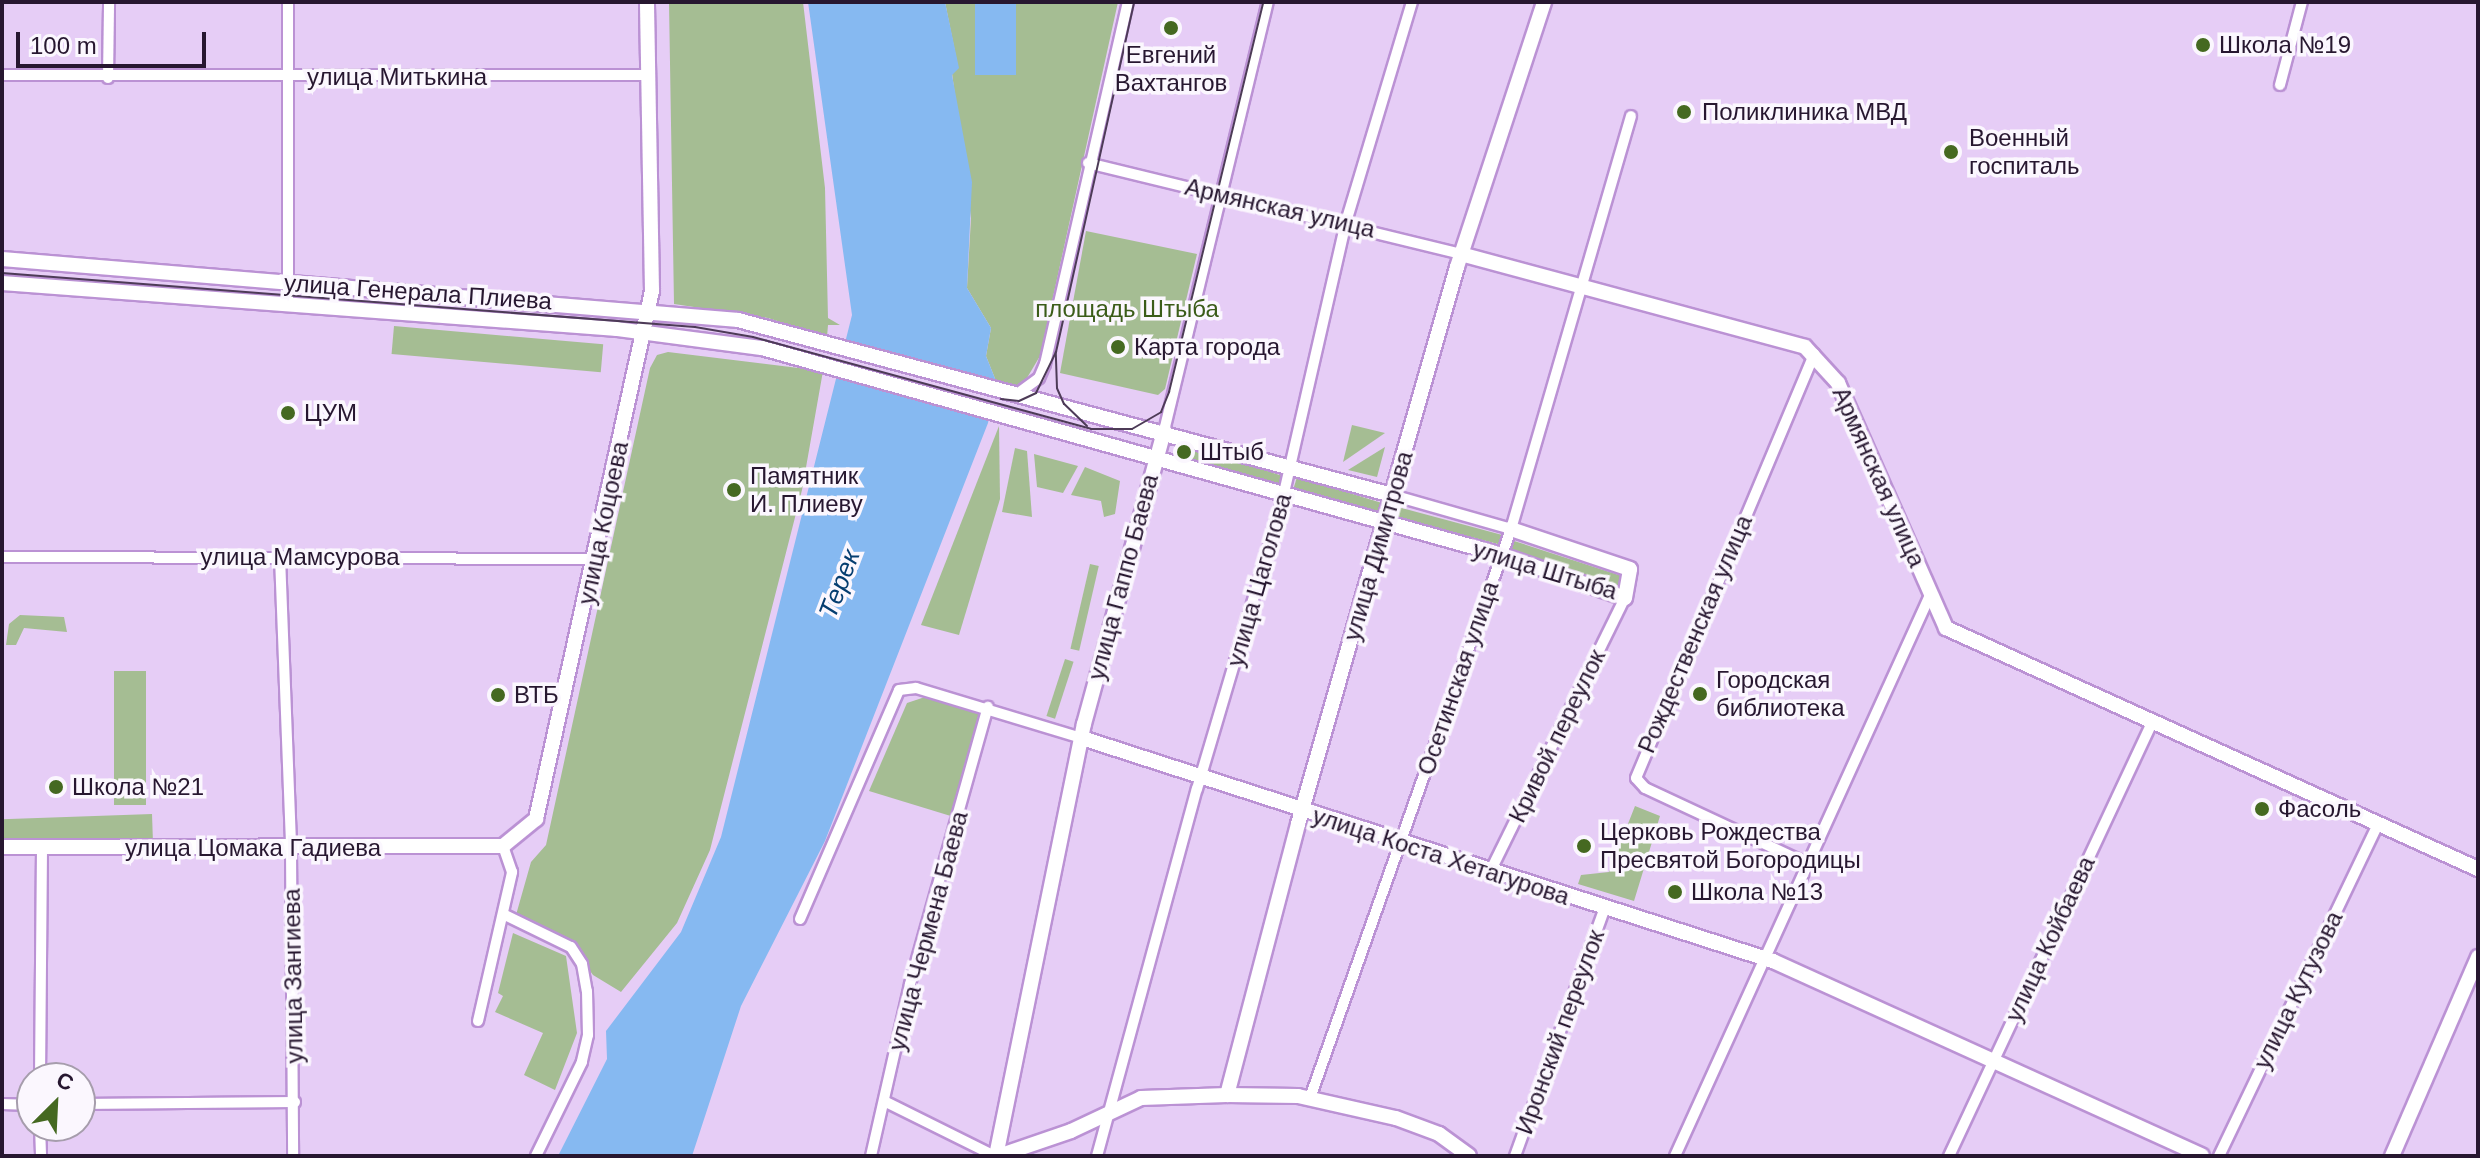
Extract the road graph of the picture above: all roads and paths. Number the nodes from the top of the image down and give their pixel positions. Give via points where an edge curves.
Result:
1 (109, 2) edge
2 (288, 2) edge
3 (647, 2) edge
4 (1128, 2) edge
5 (1268, 2) edge
6 (1412, 2) edge
7 (1544, 2) edge
8 (2302, 2) edge
9 (2, 75) edge
10 (648, 75) junction
11 (288, 77) junction
12 (108, 78) junction
13 (2280, 85) dead end
14 (1631, 116) dead end
15 (1088, 163) junction
16 (1222, 195) junction
17 (1346, 222) junction
18 (1461, 254) junction
19 (2, 259) edge
20 (2, 283) edge
21 (290, 283) junction
22 (1578, 286) junction
23 (288, 304) junction
24 (649, 309) junction
25 (641, 333) junction
26 (1814, 354) junction
27 (1012, 394) junction
28 (1008, 417) joint
29 (1164, 431) junction
30 (1155, 458) junction
31 (1292, 467) junction
32 (1284, 495) junction
33 (1392, 495) junction
34 (1384, 522) junction
35 (1511, 529) junction
36 (1502, 555) junction
37 (2, 557) edge
38 (280, 557) junction
39 (597, 559) junction
40 (1931, 593) junction
41 (1625, 598) junction
42 (988, 707) junction
43 (2152, 723) junction
44 (1082, 738) junction
45 (1200, 777) junction
46 (1302, 812) junction
47 (2378, 824) junction
48 (1400, 842) junction
49 (503, 846) junction
50 (2, 847) edge
51 (42, 848) junction
52 (291, 850) junction
53 (1810, 865) junction
54 (2478, 869) edge
55 (1489, 874) junction
56 (1605, 908) junction
57 (505, 915) junction
58 (800, 919) dead end
59 (2478, 957) edge
60 (1767, 960) junction
61 (478, 1021) dead end
62 (1994, 1060) junction
63 (40, 1062) edge
64 (1227, 1095) junction
65 (1310, 1098) junction
66 (884, 1101) junction
67 (295, 1102) junction
68 (96, 1104) edge
69 (1108, 1111) junction
70 (293, 1156) edge
71 (536, 1156) edge
72 (871, 1156) edge
73 (996, 1156) edge
74 (1097, 1156) edge
75 (1469, 1156) edge
76 (1515, 1156) edge
77 (1675, 1156) edge
78 (1949, 1156) edge
79 (2202, 1156) edge
80 (2219, 1156) edge
81 (2392, 1156) edge

1 - 12 street
2 - 11 street
3 - 10 main road, улица Коцоева
4 - 15 street
5 - 16 street, улица Гаппо Баева
6 - 17 street, улица Цаголова
7 - 18 main road, улица Димитрова
8 - 13 street
9 - 12 street, улица Митькина
10 - 11 street, улица Митькина
10 - 24 main road, улица Коцоева via 653,284
11 - 12 street, улица Митькина
11 - 21 street
14 - 22 street, Осетинская улица
15 - 16 street, Армянская улица
15 - 27 street via 1043,370 1027,390
16 - 17 street, Армянская улица
16 - 29 street, улица Гаппо Баева
17 - 18 street, Армянская улица
17 - 31 street, улица Цаголова
18 - 22 main road, Армянская улица
18 - 33 main road, улица Димитрова
19 - 21 main road, улица Генерала Плиева
20 - 23 main road, улица Генерала Плиева
21 - 23 street
21 - 24 main road, улица Генерала Плиева
22 - 26 main road, Армянская улица via 1785,337
22 - 35 street, Осетинская улица
23 - 25 main road, улица Генерала Плиева
24 - 25 main road, улица Коцоева
24 - 27 main road, улица Генерала Плиева via 738,320
25 - 28 main road, улица Генерала Плиева via 762,348
25 - 39 main road, улица Коцоева
26 - 40 main road, Армянская улица via 1838,383
26 - 53 street, Рождественская улица via 1636,778 1645,788
27 - 29 main road, улица Штыба
28 - 30 main road, улица Штыба
29 - 30 main road, улица Гаппо Баева
29 - 31 main road, улица Штыба
30 - 32 main road, улица Штыба
30 - 44 main road, улица Гаппо Баева
31 - 32 street, улица Цаголова
31 - 33 main road, улица Штыба
32 - 34 main road, улица Штыба
32 - 45 street, улица Цаголова
33 - 34 main road, улица Димитрова
33 - 35 street, улица Штыба
34 - 36 main road, улица Штыба
34 - 46 main road, улица Димитрова
35 - 36 street, Осетинская улица
35 - 41 main road, улица Штыба via 1630,569
36 - 41 main road, улица Штыба
36 - 48 street, Осетинская улица
37 - 38 street, улица Мамсурова
38 - 39 street, улица Мамсурова
38 - 52 street, улица Зангиева
39 - 49 main road, улица Коцоева via 536,819
40 - 43 main road, Армянская улица via 1946,628
40 - 53 street
41 - 55 street, Кривой переулок
42 - 44 street, улица Коста Хетагурова
42 - 58 street, улица Коста Хетагурова via 916,688 899,690
42 - 66 street, улица Чермена Баева via 910,984
43 - 47 main road, Армянская улица
43 - 62 street, улица Койбаева
44 - 45 main road, улица Коста Хетагурова
44 - 73 main road, улица Гаппо Баева
45 - 46 main road, улица Коста Хетагурова
45 - 69 street, улица Цаголова
46 - 48 main road, улица Коста Хетагурова
46 - 64 main road, улица Димитрова
47 - 54 main road, Армянская улица
47 - 80 street, улица Кутузова
48 - 55 main road, улица Коста Хетагурова
48 - 65 street, Осетинская улица
49 - 52 main road, улица Цомака Гадиева
49 - 57 street via 512,872
50 - 51 main road, улица Цомака Гадиева
51 - 52 main road, улица Цомака Гадиева
51 - 63 street
52 - 67 street, улица Зангиева
53 - 60 street
55 - 56 main road, улица Коста Хетагурова
56 - 60 main road, улица Коста Хетагурова
56 - 76 street, Иронский переулок
57 - 61 street
57 - 71 street via 571,947 582,964 587,991 588,1035 582,1062
59 - 81 main road
60 - 62 main road, улица Коста Хетагурова
60 - 77 street
62 - 78 street, улица Койбаева
62 - 79 main road, улица Коста Хетагурова
64 - 65 main road
64 - 69 main road via 1141,1098
65 - 75 main road via 1416,1124
66 - 72 street, улица Чермена Баева
66 - 73 street
67 - 68 street
67 - 70 street, улица Зангиева
69 - 73 main road via 1071,1131
69 - 74 street, улица Цаголова

